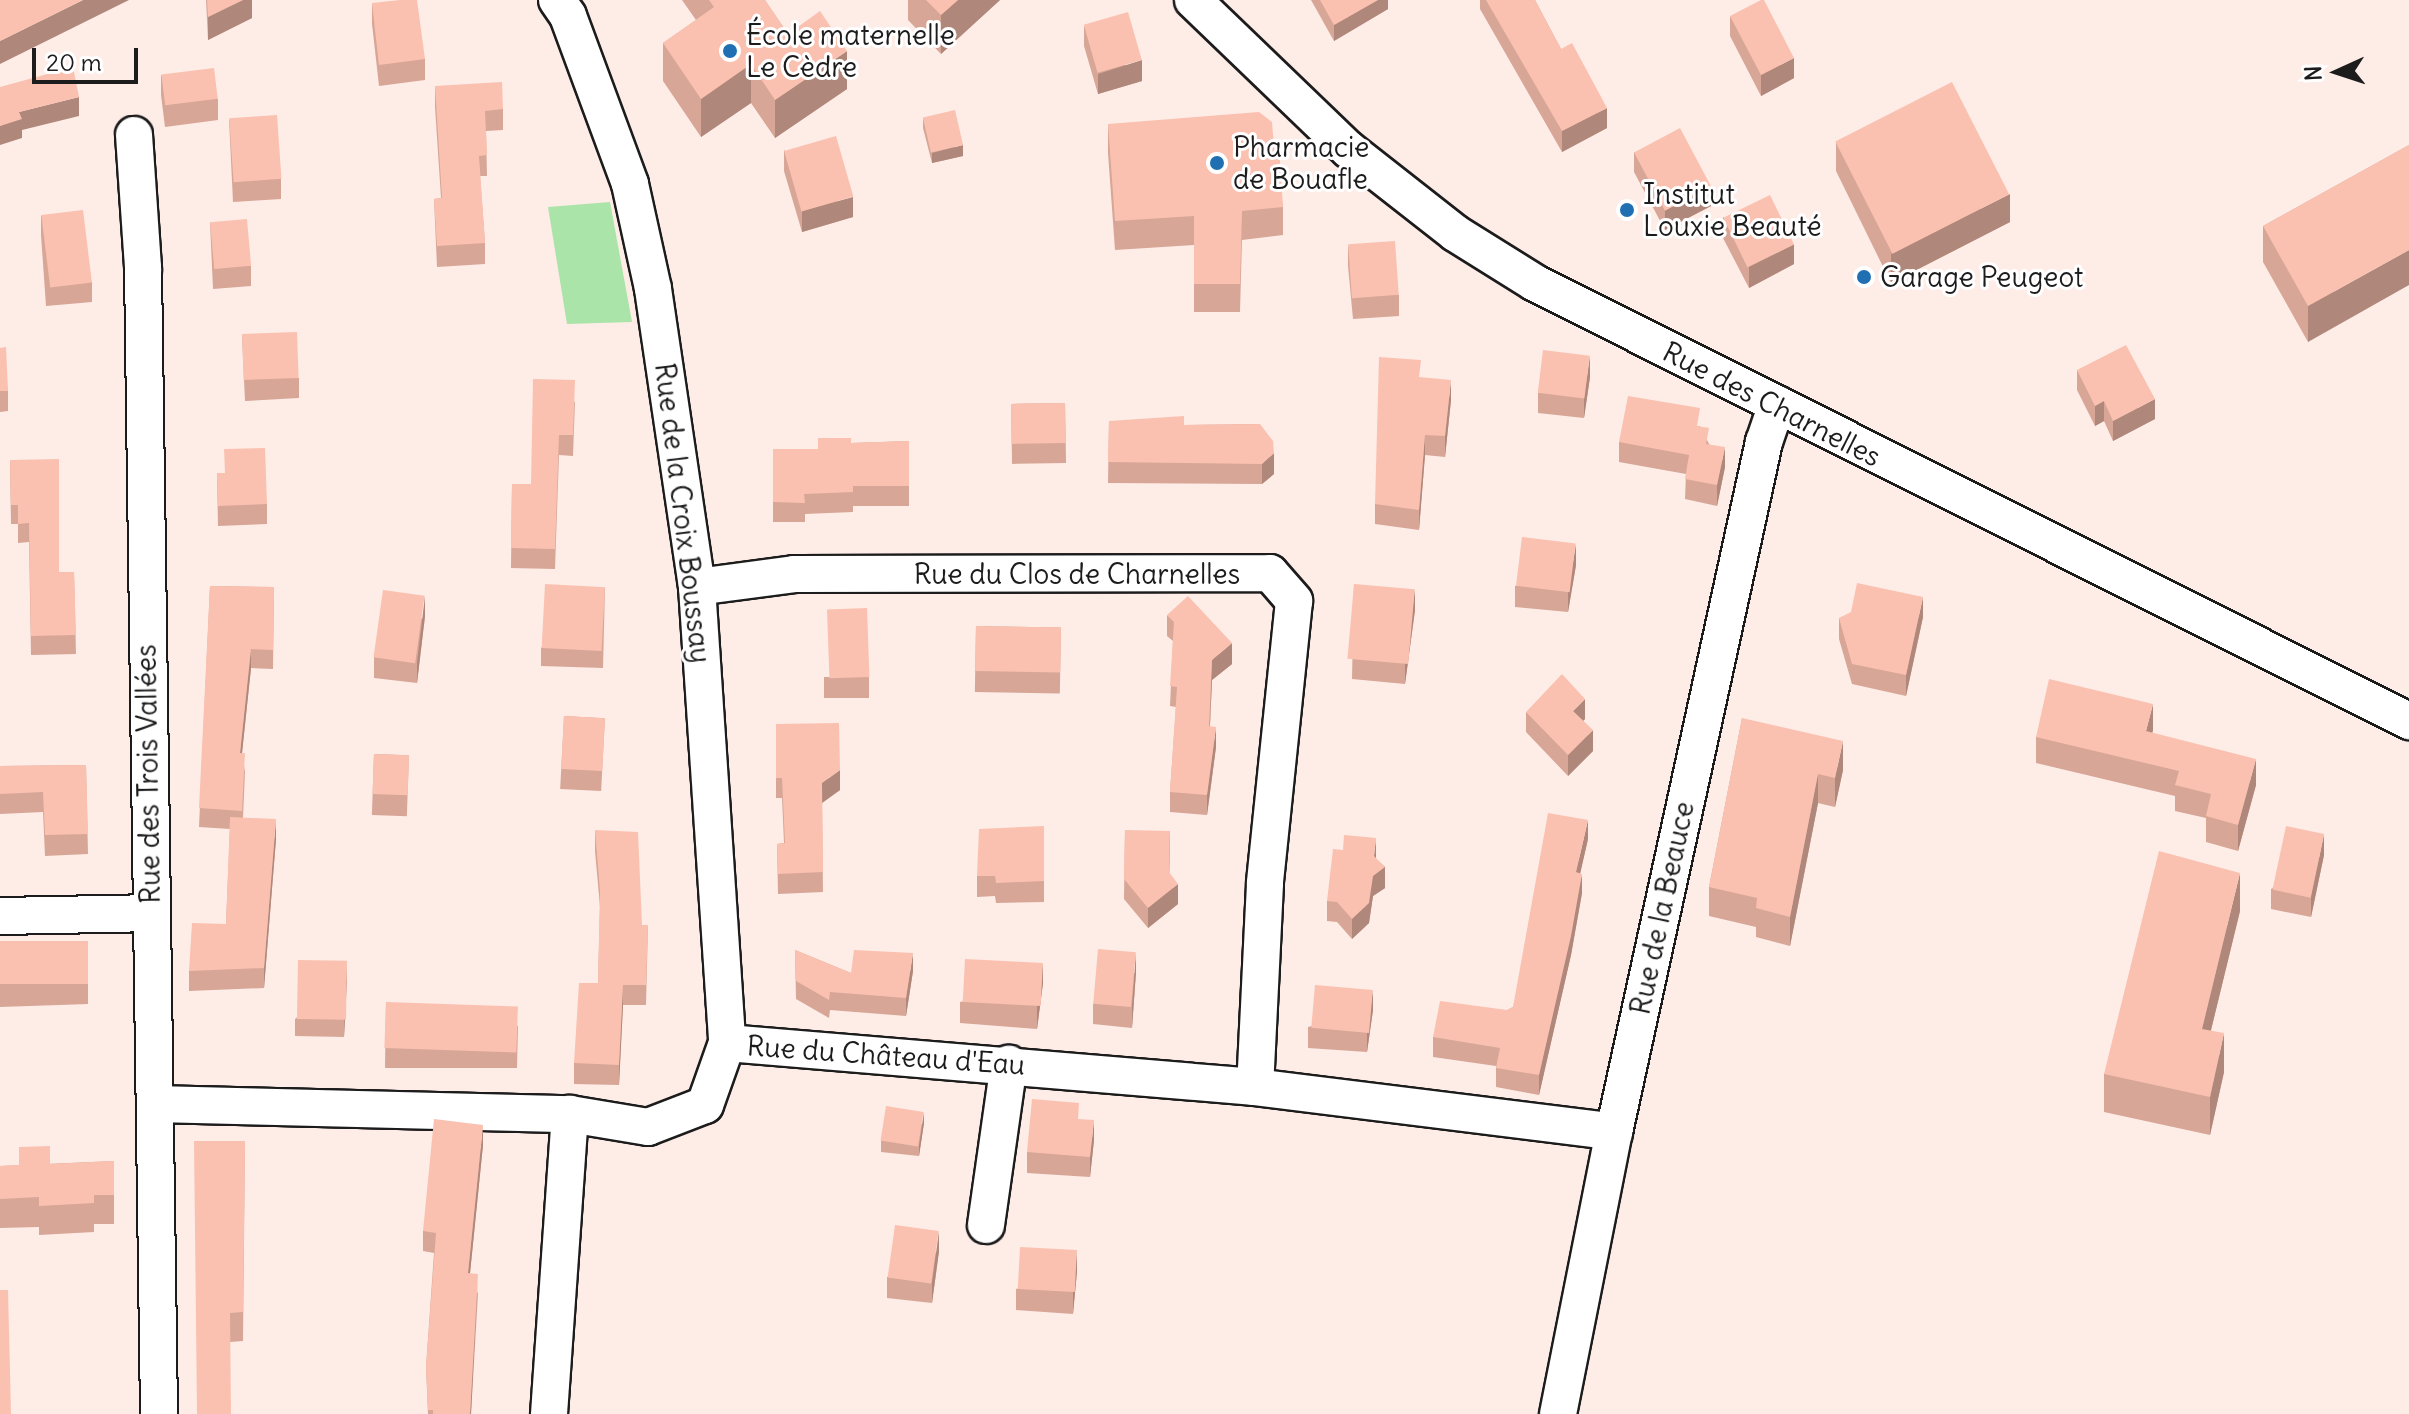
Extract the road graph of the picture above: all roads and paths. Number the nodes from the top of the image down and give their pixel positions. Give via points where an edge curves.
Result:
1 (557, 0) edge
2 (1193, 0) edge
3 (134, 135) dead end
4 (1777, 404) junction
5 (697, 587) junction
6 (2409, 721) edge
7 (151, 913) junction
8 (0, 916) edge
9 (727, 1043) junction
10 (1009, 1064) junction
11 (1255, 1087) junction
12 (155, 1104) junction
13 (570, 1114) junction
14 (1614, 1132) junction
15 (986, 1225) dead end
16 (159, 1414) edge
17 (549, 1414) edge
18 (1558, 1414) edge

1 - 5 street, Rue de la Croix Boussay via 568,16 630,184 653,289
2 - 4 street, Rue des Charnelles via 1348,149 1455,233 1582,310
3 - 7 street, Rue des Trois Vallées via 143,268
4 - 6 street, Rue des Charnelles
4 - 14 street, Rue de la Beauce via 1764,442
5 - 9 street, Rue de la Croix Boussay
5 - 11 street, Rue du Clos de Charnelles via 794,574 1270,573 1294,601 1265,884
7 - 8 street
7 - 12 street, Rue des Trois Vallées
9 - 10 street, Rue du Château d'Eau
9 - 13 street, Rue du Château d'Eau via 705,1105 648,1127
10 - 11 street, Rue du Château d'Eau
10 - 15 street
11 - 14 street, Rue du Château d'Eau
12 - 13 street, Rue du Château d'Eau
12 - 16 street, Rue des Trois Vallées
13 - 17 street
14 - 18 street, Rue de la Beauce

